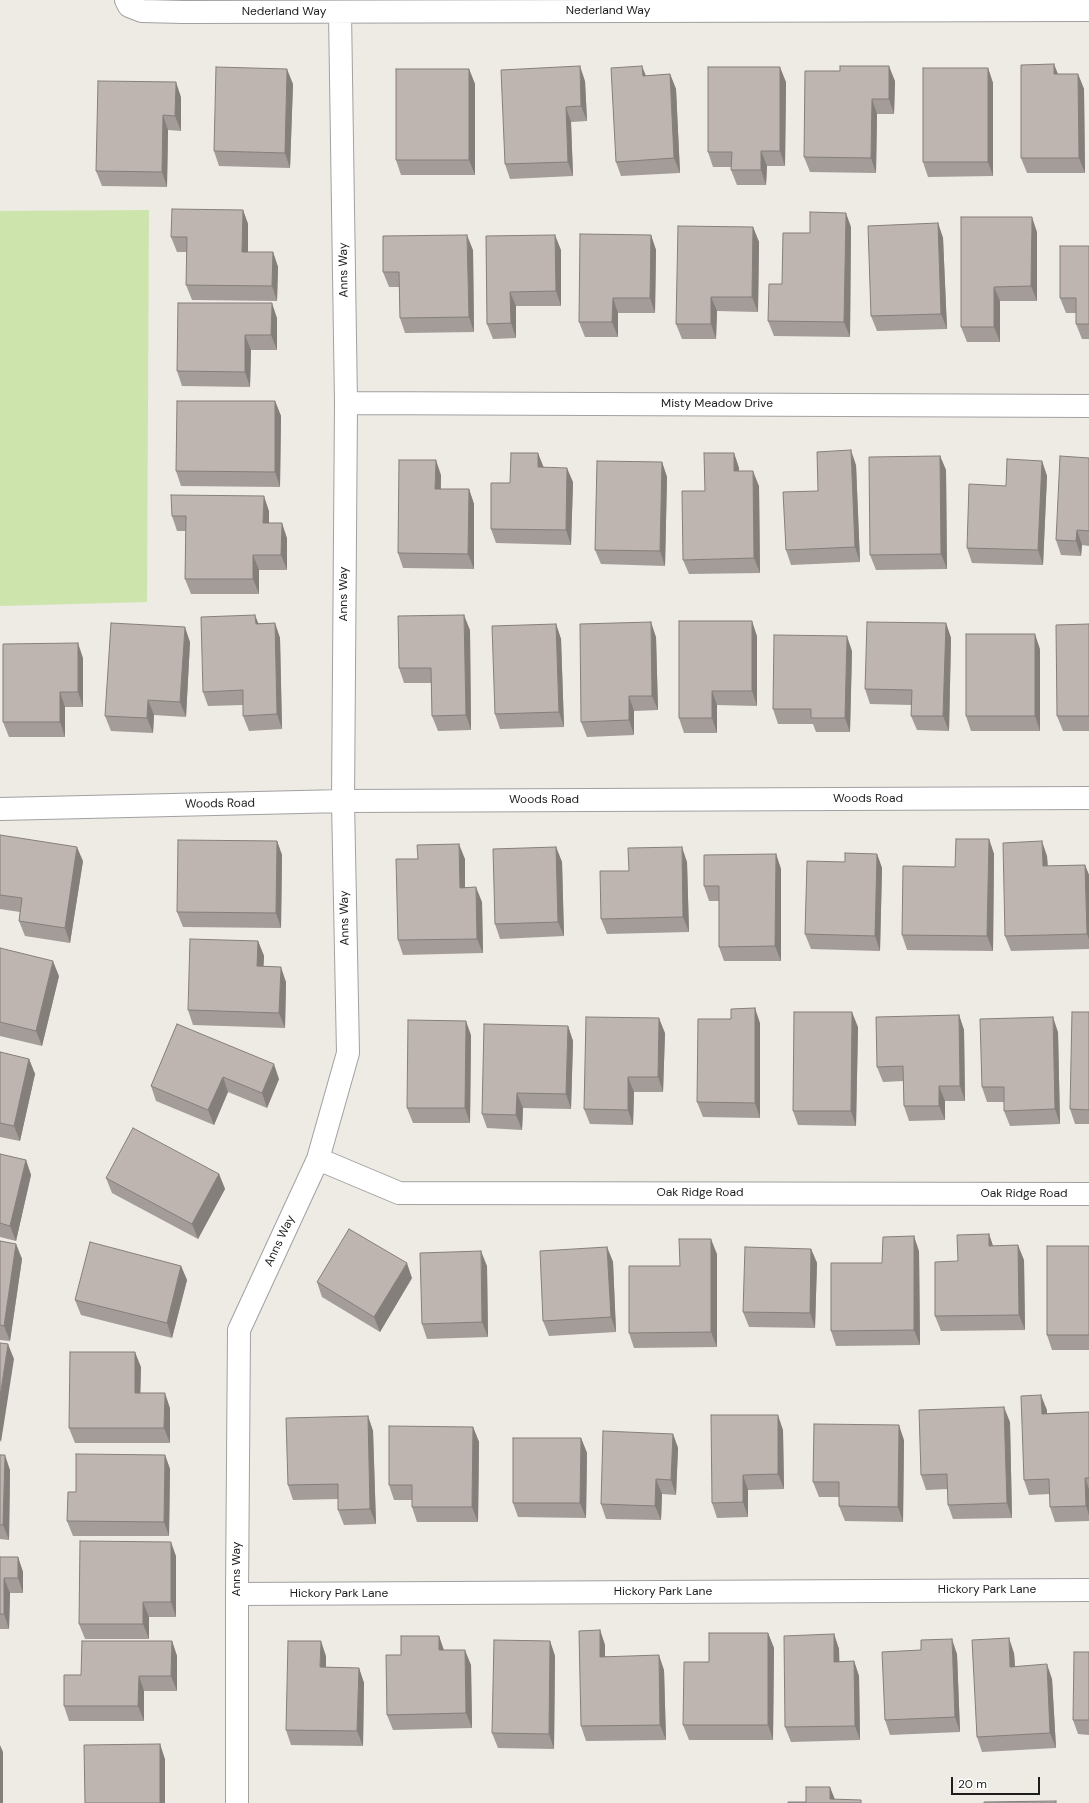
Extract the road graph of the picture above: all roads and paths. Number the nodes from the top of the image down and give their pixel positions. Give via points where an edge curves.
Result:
1 (127, 3) edge
2 (907, 5) edge
3 (512, 6) edge
4 (1089, 10) edge
5 (340, 12) junction
6 (346, 403) junction
7 (1089, 406) edge
8 (1089, 798) edge
9 (342, 801) junction
10 (0, 809) edge
11 (318, 1159) junction
12 (1089, 1194) edge
13 (1089, 1590) edge
14 (237, 1594) junction
15 (237, 1803) edge

1 - 5 street, Nederland Way via 142,11 160,12
2 - 3 street, Nederland Way
2 - 4 street, Nederland Way
3 - 5 street, Nederland Way
5 - 6 street, Anns Way
6 - 7 street, Misty Meadow Drive
6 - 9 street, Anns Way
8 - 9 street, Woods Road
9 - 10 street, Woods Road
9 - 11 street, Anns Way via 348,1054
11 - 12 street, Oak Ridge Road via 399,1193
11 - 14 street, Anns Way via 239,1330
13 - 14 street, Hickory Park Lane
14 - 15 street, Anns Way

